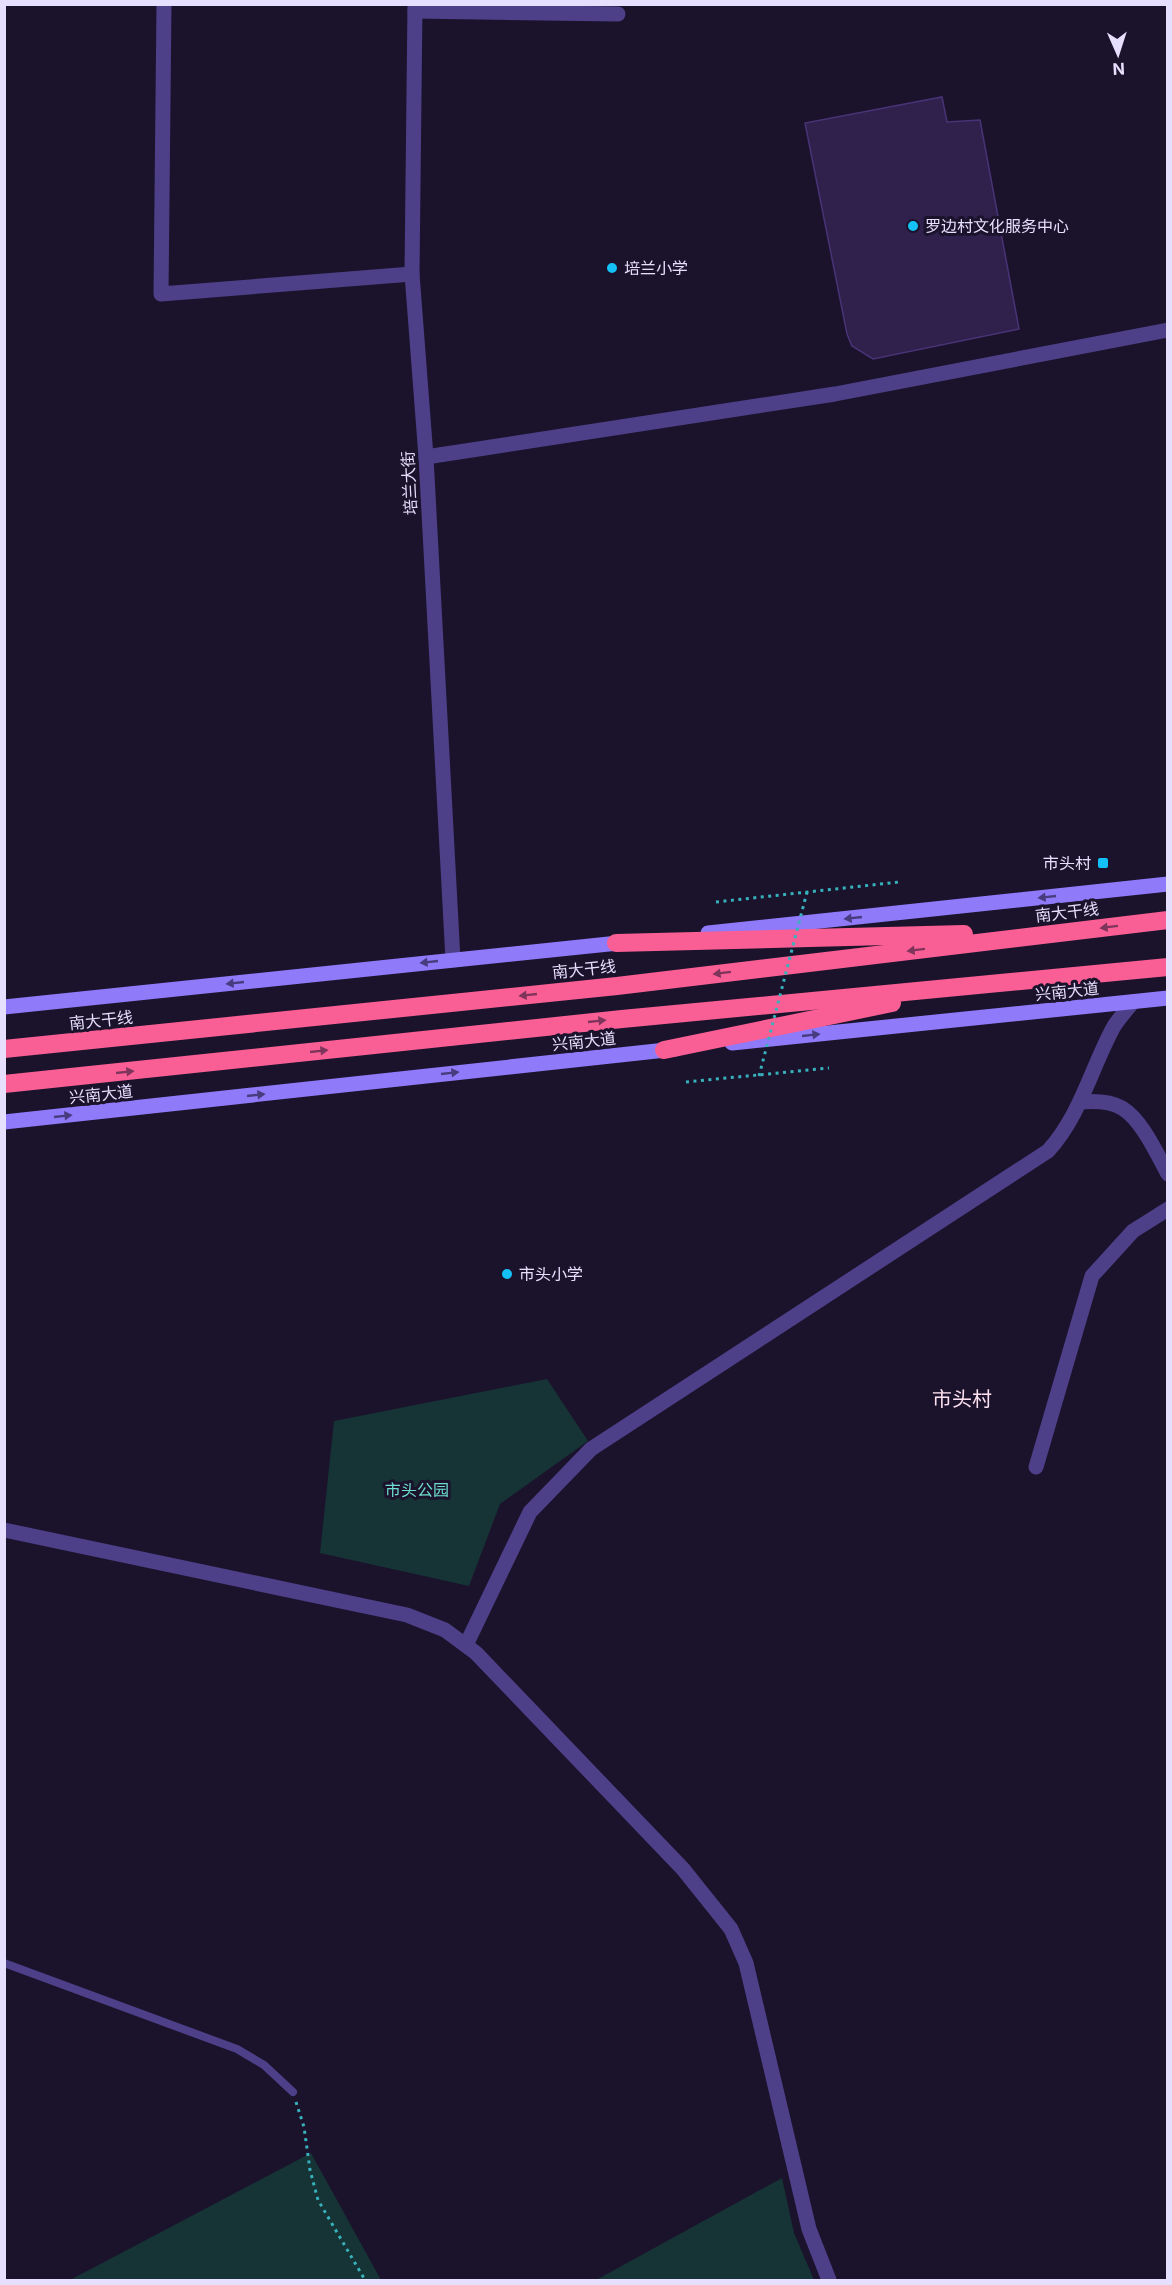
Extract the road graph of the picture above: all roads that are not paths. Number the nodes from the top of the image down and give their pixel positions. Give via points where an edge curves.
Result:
1 (164, 4) edge
2 (415, 8) edge
3 (521, 9) edge
4 (618, 14) dead end
5 (412, 274) junction
6 (1167, 330) edge
7 (426, 457) junction
8 (1167, 884) edge
9 (1167, 920) edge
10 (1077, 931) junction
11 (616, 943) junction
12 (453, 960) junction
13 (1167, 967) edge
14 (985, 984) junction
15 (1167, 998) edge
16 (1133, 1002) junction
17 (4, 1007) edge
18 (4, 1049) edge
19 (664, 1050) junction
20 (4, 1084) edge
21 (1080, 1102) junction
22 (4, 1122) edge
23 (1167, 1174) edge
24 (1167, 1209) edge
25 (1036, 1467) dead end
26 (4, 1530) edge
27 (466, 1645) junction
28 (4, 1964) edge
29 (293, 2092) road end
30 (829, 2280) edge

1 - 5 street via 161,294
2 - 3 street
2 - 5 street, 培兰大街
3 - 4 street
5 - 7 street, 培兰大街
6 - 7 street via 835,394
7 - 12 street, 培兰大街
8 -> 11 main road
9 -> 10 highway, 南大干线
10 - 11 highway
10 -> 18 highway, 南大干线 via 617,986
11 - 12 main road
12 -> 17 main road
13 - 14 highway
14 - 19 highway
20 -> 14 highway
15 - 16 main road, 兴南大道
19 -> 16 main road, 兴南大道
16 - 21 street via 1114,1026
22 -> 19 main road, 兴南大道
21 - 23 street via 1097,1101 1122,1108 1144,1131
21 - 27 street via 1048,1152 591,1449 530,1512
24 - 25 street via 1133,1231 1092,1276
26 - 27 street via 407,1615 445,1630
27 - 30 street via 683,1869 731,1929 746,1963 809,2229
28 - 29 lane via 237,2049 264,2065

